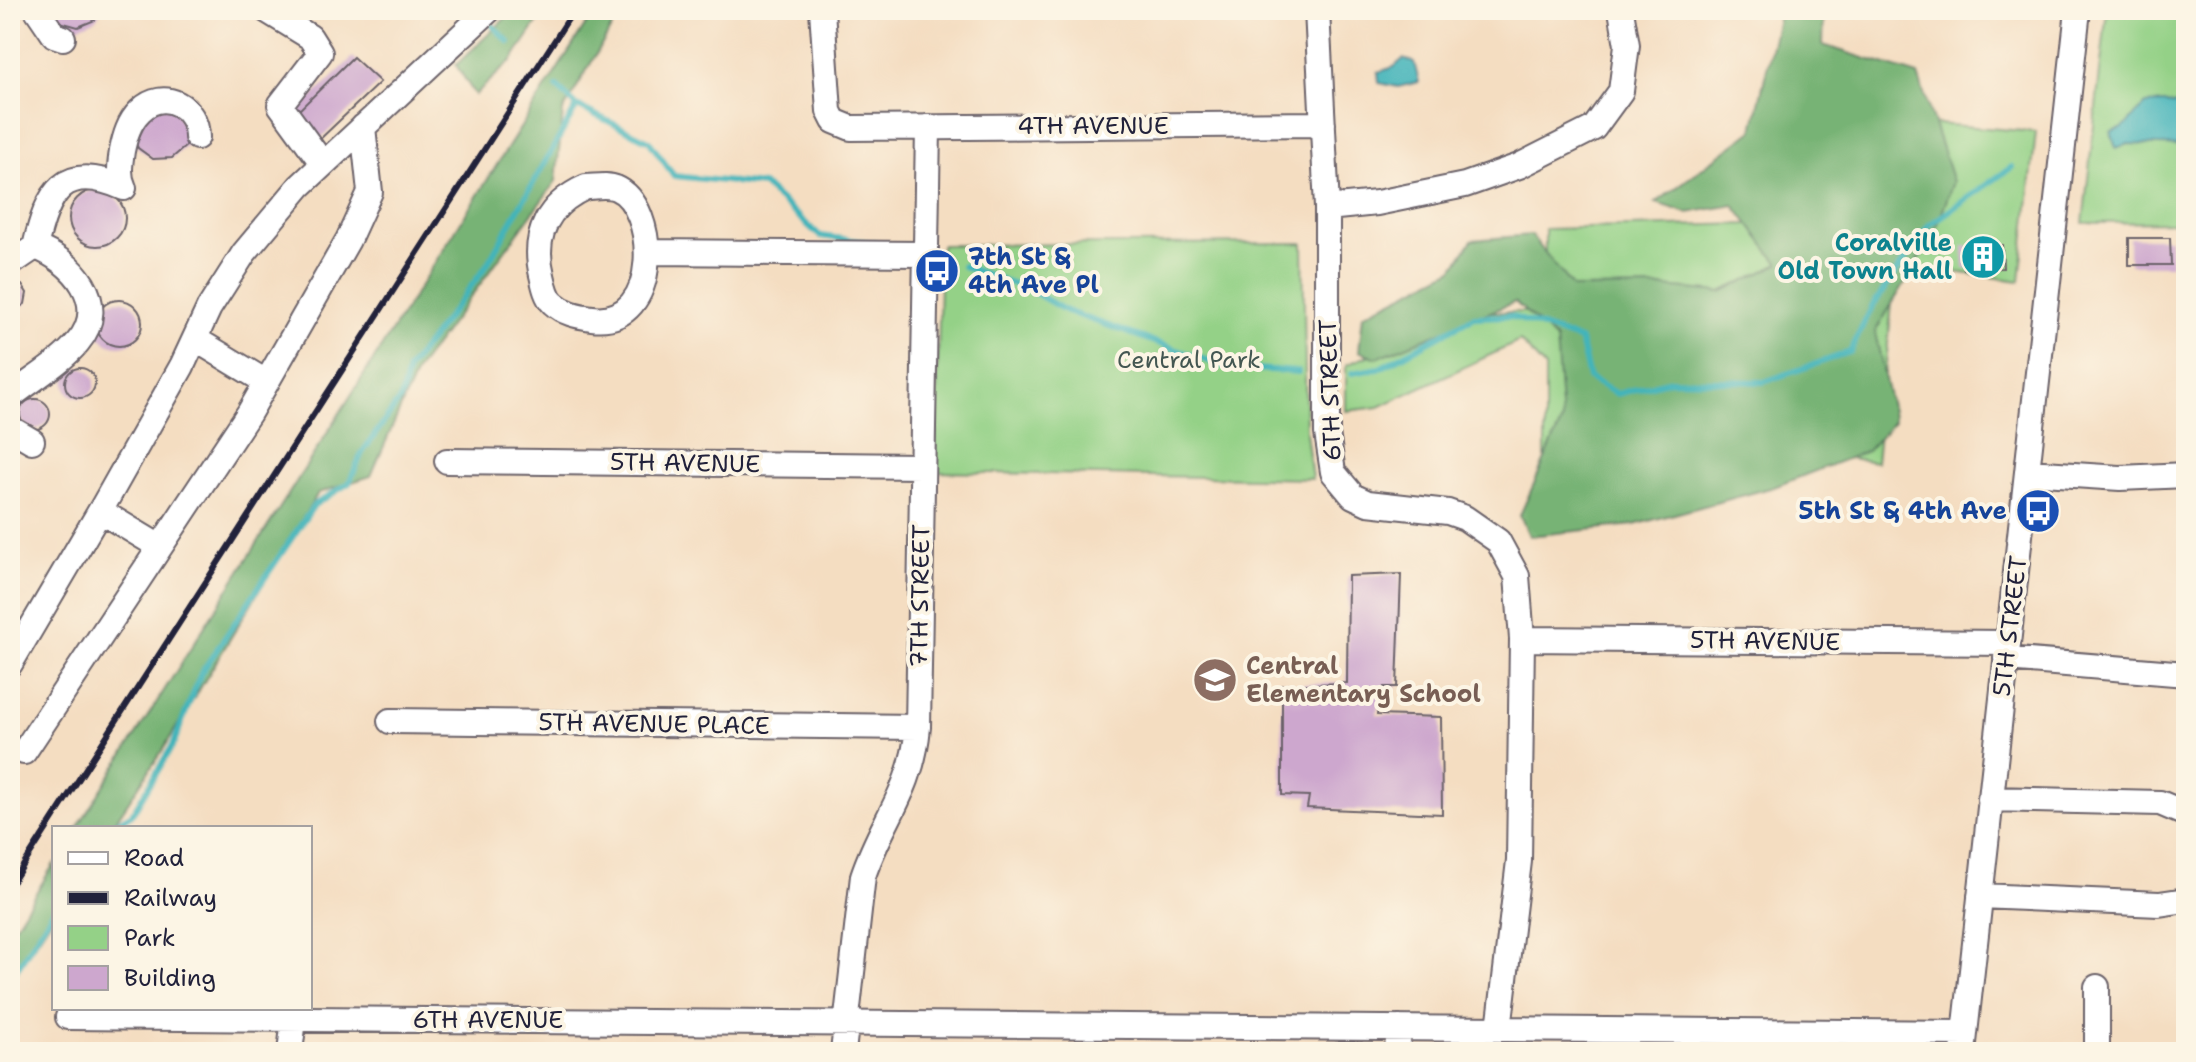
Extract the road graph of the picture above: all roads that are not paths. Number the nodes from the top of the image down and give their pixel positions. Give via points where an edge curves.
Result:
1 (37, 10) edge
2 (266, 10) edge
3 (489, 10) edge
4 (822, 10) edge
5 (1317, 10) edge
6 (1621, 10) edge
7 (2078, 10) edge
8 (63, 38) dead end
9 (1323, 124) junction
10 (363, 127) junction
11 (928, 127) junction
12 (197, 137) dead end
13 (323, 164) junction
14 (1327, 208) junction
15 (35, 247) junction
16 (649, 252) junction
17 (926, 254) junction
18 (10, 264) edge
19 (195, 339) junction
20 (266, 382) junction
21 (10, 397) edge
22 (10, 428) edge
23 (32, 441) dead end
24 (447, 461) dead end
25 (922, 466) junction
26 (2028, 472) junction
27 (2186, 475) edge
28 (100, 511) junction
29 (160, 547) junction
30 (1522, 639) junction
31 (2007, 651) junction
32 (10, 664) edge
33 (2186, 674) edge
34 (390, 721) dead end
35 (918, 727) junction
36 (24, 752) dead end
37 (1990, 799) junction
38 (2186, 814) edge
39 (1980, 896) junction
40 (2186, 900) edge
41 (2097, 987) dead end
42 (68, 1017) dead end
43 (294, 1019) junction
44 (846, 1023) junction
45 (1499, 1029) junction
46 (1398, 1040) edge
47 (1964, 1043) edge
48 (290, 1052) edge
49 (843, 1052) edge
50 (2097, 1052) edge

1 - 8 street via 54,35
2 - 13 street via 310,37 320,53 280,105
3 - 10 street
4 - 11 street, 4TH AVENUE via 829,111 842,126
5 - 9 street, 6TH STREET
6 - 14 street via 1627,45 1621,91 1594,128 1532,160 1465,185
7 - 26 street, 5TH STREET
9 - 11 street, 4TH AVENUE
9 - 14 street, 6TH STREET
10 - 13 street
10 - 20 street via 370,192
11 - 17 street, 7TH STREET
12 - 15 street via 186,107 159,101 142,108 129,125 123,146 124,188 96,177 69,180 49,203
13 - 19 street via 244,253
14 - 30 street, 6TH STREET via 1327,433 1333,472 1353,496 1368,503 1448,512 1484,528 1509,556 1517,576
15 - 18 street
15 - 21 street via 72,268 88,291 89,320 79,342
16 - 16 street via 630,310 600,319 568,312 549,299 537,241 566,196 586,187 615,188 636,208
16 - 17 street
17 - 25 street, 7TH STREET
19 - 20 street
19 - 28 street
20 - 29 street
22 - 23 street
24 - 25 street, 5TH AVENUE
25 - 35 street, 7TH STREET
26 - 27 street via 2120,478
26 - 31 street, 5TH STREET
28 - 29 street
28 - 32 street
29 - 36 street
30 - 31 street, 5TH AVENUE
30 - 45 street, 6TH STREET via 1519,861
31 - 33 street, 5TH AVENUE
31 - 37 street, 5TH STREET
34 - 35 street, 5TH AVENUE PLACE
35 - 44 street, 7TH STREET via 907,784 863,876
37 - 38 street via 2160,803
37 - 39 street, 5TH STREET
39 - 40 street via 2159,904
39 - 47 street, 5TH STREET
41 - 50 street
42 - 43 street, 6TH AVENUE
43 - 44 street, 6TH AVENUE
43 - 48 street
44 - 46 street, 6TH AVENUE
44 - 49 street, 7TH STREET
45 - 46 street, 6TH AVENUE
45 - 47 street, 6TH AVENUE

